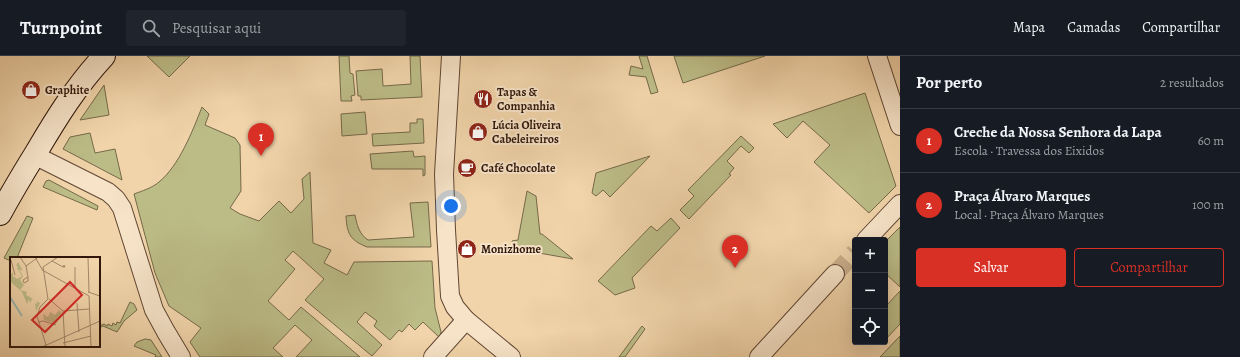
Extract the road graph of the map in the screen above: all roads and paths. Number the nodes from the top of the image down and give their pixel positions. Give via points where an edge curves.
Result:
1 (104, 56) edge
2 (451, 56) edge
3 (877, 56) edge
4 (900, 126) edge
5 (34, 155) junction
6 (900, 204) edge
7 (0, 214) edge
8 (869, 237) edge
9 (835, 274) tunnel mouth
10 (466, 320) junction
11 (181, 357) edge
12 (433, 357) edge
13 (511, 357) edge
14 (759, 357) edge

1 - 5 street via 74,90
2 - 10 street via 444,174 446,230 450,296
3 - 4 street
5 - 7 street
5 - 11 street via 108,192 116,199 122,208 154,310
6 - 8 street
9 - 14 street
10 - 12 street
10 - 13 street

